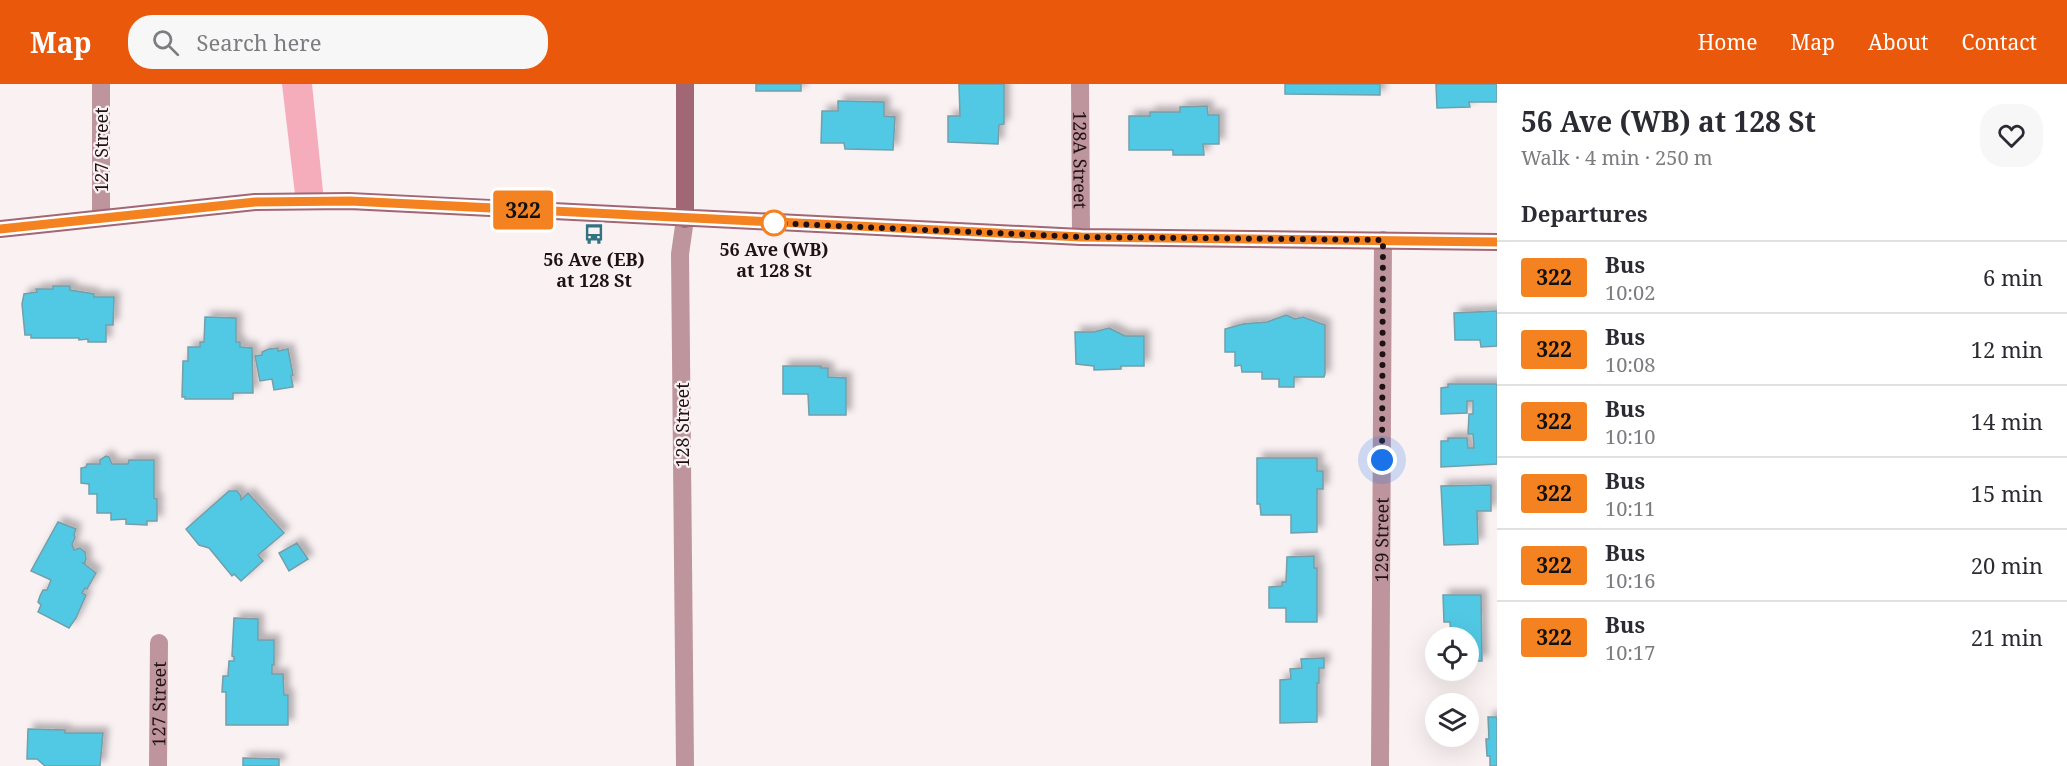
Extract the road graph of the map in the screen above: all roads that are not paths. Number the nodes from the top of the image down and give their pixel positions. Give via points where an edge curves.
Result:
1 (101, 84) edge
2 (685, 84) edge
3 (1080, 84) edge
4 (101, 217) junction
5 (685, 219) junction
6 (0, 228) edge
7 (1081, 237) junction
8 (1383, 240) junction
9 (1497, 242) edge
10 (159, 643) dead end
11 (158, 766) edge
12 (685, 766) edge
13 (1380, 766) edge

1 - 4 street, 127 Street
2 - 5 street, 128 Street
3 - 7 street, 128A Street
4 - 5 street via 255,202 350,201
4 - 6 street
5 - 7 street
5 - 12 street, 128 Street via 680,254
7 - 8 street
8 - 9 street
8 - 13 street, 129 Street
10 - 11 street, 127 Street

